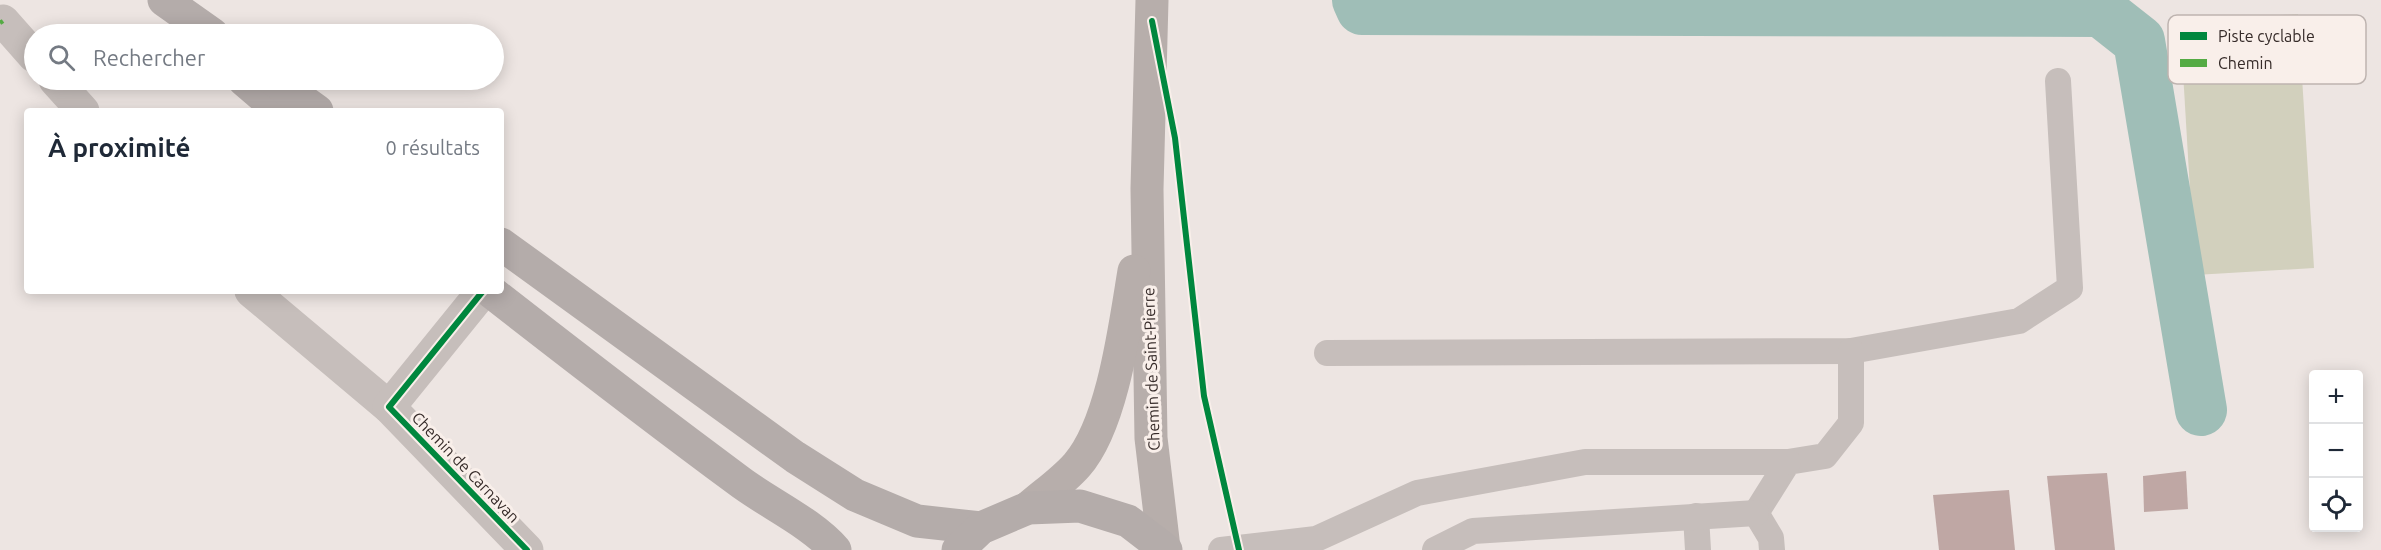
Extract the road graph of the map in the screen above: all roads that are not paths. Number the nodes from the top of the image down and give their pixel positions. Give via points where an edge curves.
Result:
1 (153, 0) edge
2 (164, 0) edge
3 (1152, 0) edge
4 (3, 21) dead end
5 (181, 24) edge
6 (198, 24) edge
7 (24, 45) edge
8 (2058, 81) dead end
9 (64, 90) edge
10 (256, 90) edge
11 (288, 90) edge
12 (80, 108) edge
13 (277, 108) edge
14 (313, 108) edge
15 (1147, 189) junction
16 (504, 246) edge
17 (255, 294) edge
18 (481, 294) edge
19 (494, 294) edge
20 (1851, 351) junction
21 (1327, 354) dead end
22 (389, 407) junction
23 (1788, 462) junction
24 (1028, 508) junction
25 (1756, 513) junction
26 (1696, 516) junction
27 (969, 539) edge
28 (1311, 544) edge
29 (1165, 549) edge
30 (527, 550) edge
31 (835, 550) edge
32 (1221, 550) edge
33 (1435, 550) edge
34 (1698, 550) edge
35 (1772, 550) edge

1 - 5 main road
2 - 6 main road
3 - 15 main road, Chemin de Saint-Pierre
4 - 7 street
8 - 20 lane via 2070,288 2019,321
9 - 12 street
10 - 13 main road
11 - 14 main road
15 - 24 main road, Chemin de Saint-Pierre via 1126,320 1103,418 1078,464
15 - 29 main road, Chemin de Saint-Pierre via 1151,438
16 - 27 main road via 795,457 855,495
17 - 22 street
18 - 22 street, Chemin de Carnavan
19 - 31 main road via 636,405
20 - 21 lane
20 - 23 lane via 1851,423 1825,456
22 - 30 street, Chemin de Carnavan
23 - 25 lane
23 - 28 lane via 1586,462 1417,493
24 - 27 main road
24 - 29 main road via 1080,506 1128,521
25 - 26 lane
25 - 35 lane via 1771,538
26 - 33 lane via 1473,531
26 - 34 lane
28 - 32 lane

